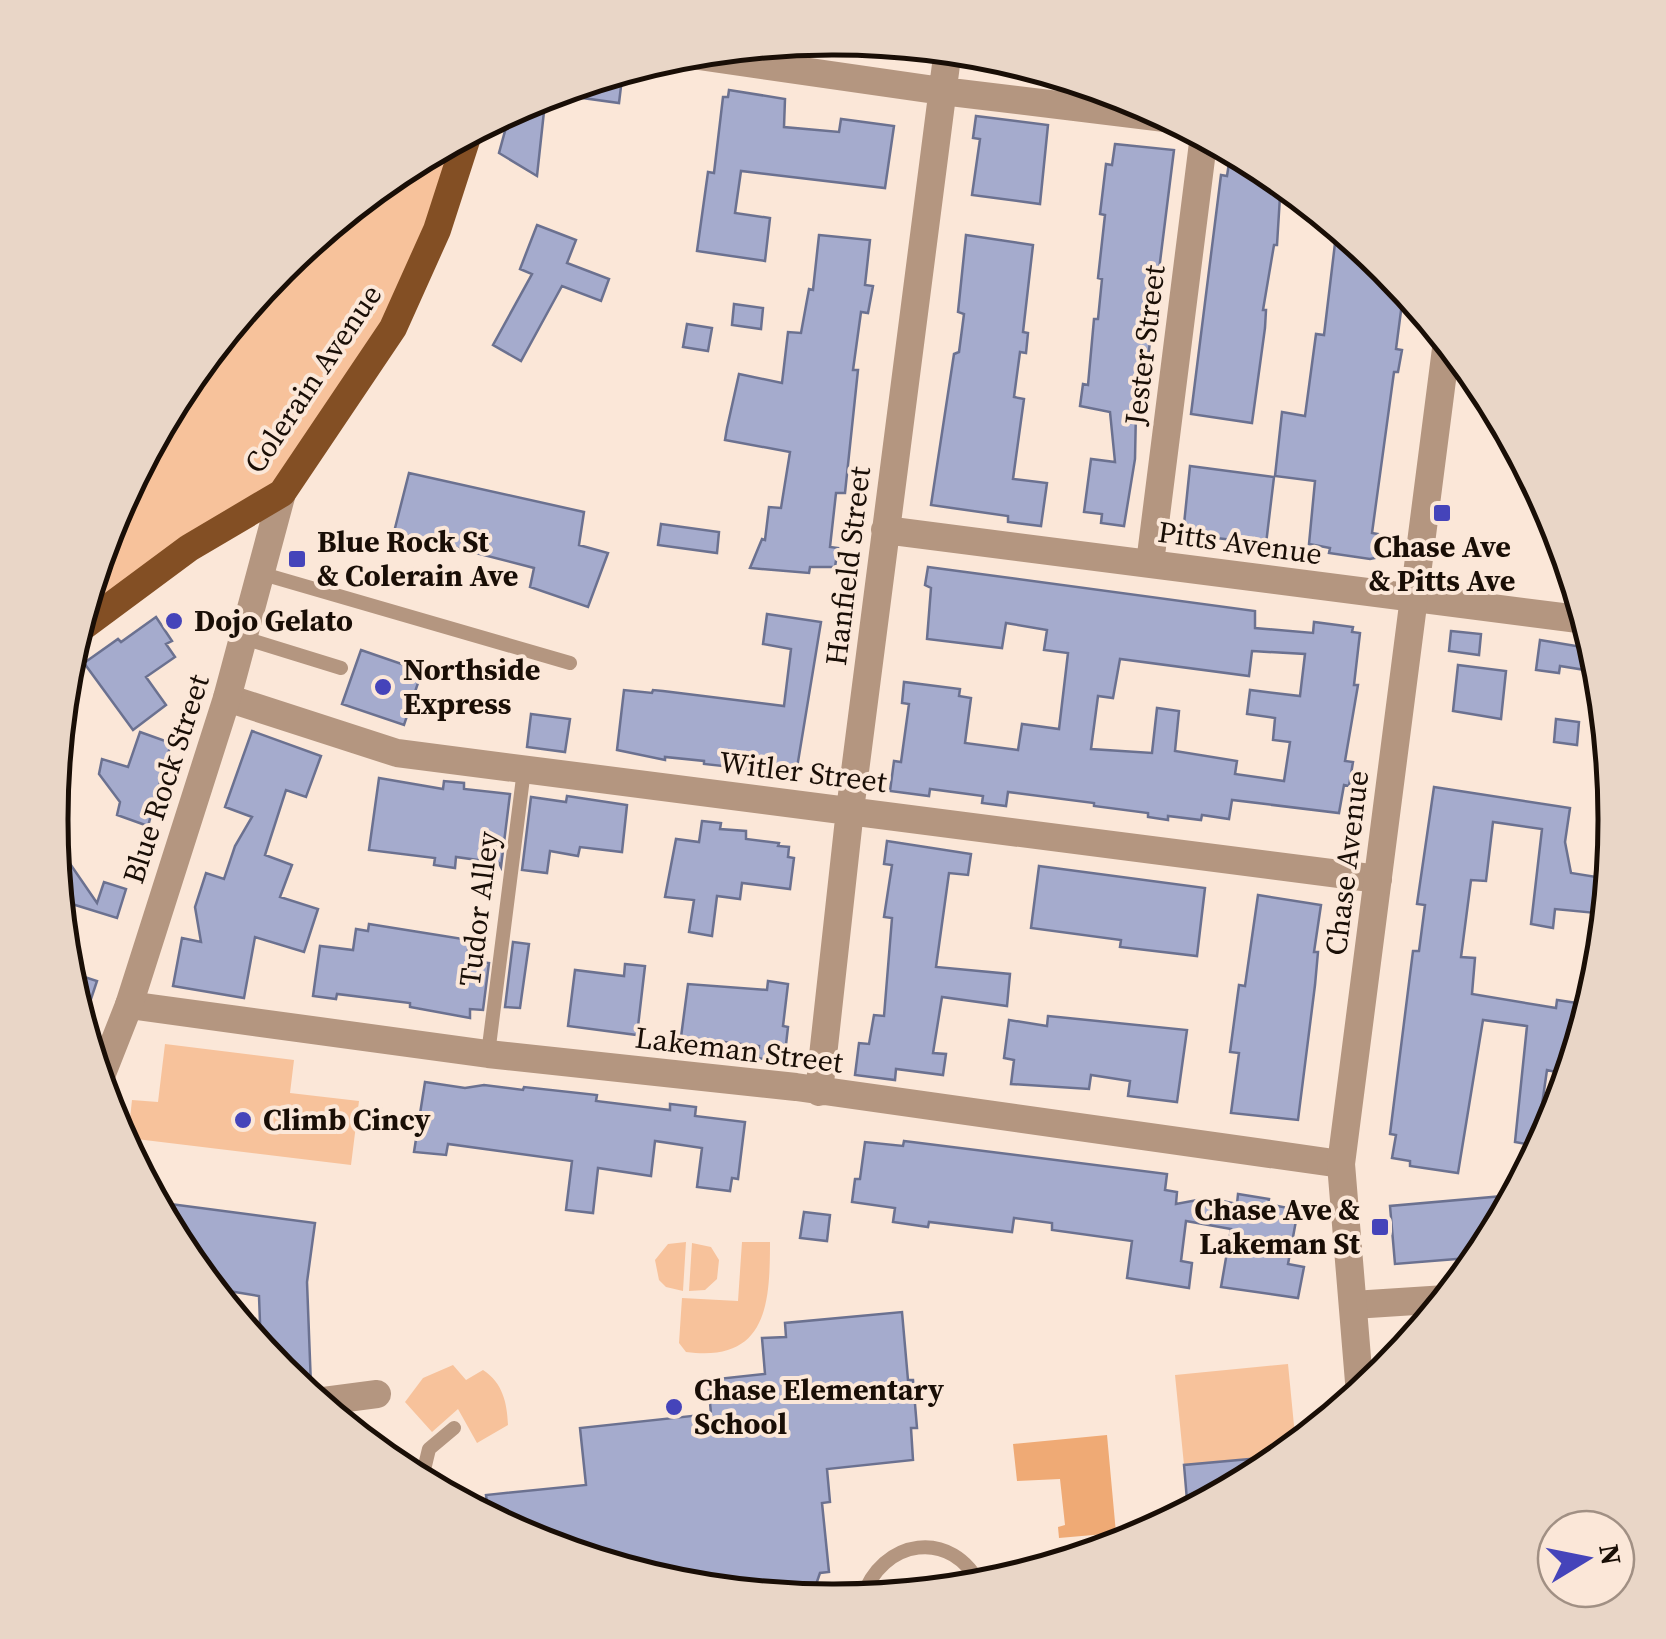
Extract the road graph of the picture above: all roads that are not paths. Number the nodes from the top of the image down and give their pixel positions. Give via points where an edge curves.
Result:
1 (733, 62) edge
2 (946, 64) edge
3 (942, 92) junction
4 (1127, 114) edge
5 (464, 150) edge
6 (1202, 150) edge
7 (1445, 360) edge
8 (282, 493) junction
9 (885, 530) junction
10 (1150, 564) junction
11 (263, 574) junction
12 (1414, 599) junction
13 (97, 616) edge
14 (1570, 618) edge
15 (244, 638) junction
16 (570, 663) dead end
17 (341, 668) dead end
18 (226, 698) junction
19 (524, 770) junction
20 (850, 810) junction
21 (1378, 879) junction
22 (129, 1004) junction
23 (488, 1054) junction
24 (107, 1059) edge
25 (820, 1092) junction
26 (1341, 1164) junction
27 (1427, 1301) edge
28 (1354, 1305) junction
29 (1359, 1374) edge
30 (377, 1394) dead end
31 (336, 1399) edge
32 (454, 1428) dead end
33 (425, 1466) edge
34 (971, 1571) edge
35 (868, 1583) edge

1 - 3 street
2 - 3 street, Hanfield Street
3 - 4 street
3 - 9 street, Hanfield Street
5 - 8 main road, Colerain Avenue via 393,328
6 - 10 street, Jester Street
7 - 12 street, Chase Avenue
8 - 11 street, Blue Rock Street
8 - 13 main road, Colerain Avenue via 189,548
9 - 10 street, Pitts Avenue
9 - 20 street, Hanfield Street
10 - 12 street, Pitts Avenue
11 - 15 street, Blue Rock Street
11 - 16 lane
12 - 14 street, Pitts Avenue
12 - 21 street, Chase Avenue
15 - 17 lane
15 - 18 street, Blue Rock Street
18 - 19 street, Witler Street via 397,753
18 - 22 street, Blue Rock Street
19 - 20 street, Witler Street
19 - 23 lane, Tudor Alley
20 - 21 street, Witler Street
20 - 25 street, Hanfield Street
21 - 26 street, Chase Avenue
22 - 23 street, Lakeman Street
22 - 24 street, Blue Rock Street
23 - 25 street, Lakeman Street
25 - 26 street, Lakeman Street
26 - 28 street, Chase Avenue
27 - 28 street
28 - 29 street, Chase Avenue
30 - 31 street
32 - 33 lane via 430,1448
34 - 35 lane via 950,1553 916,1547 878,1566

